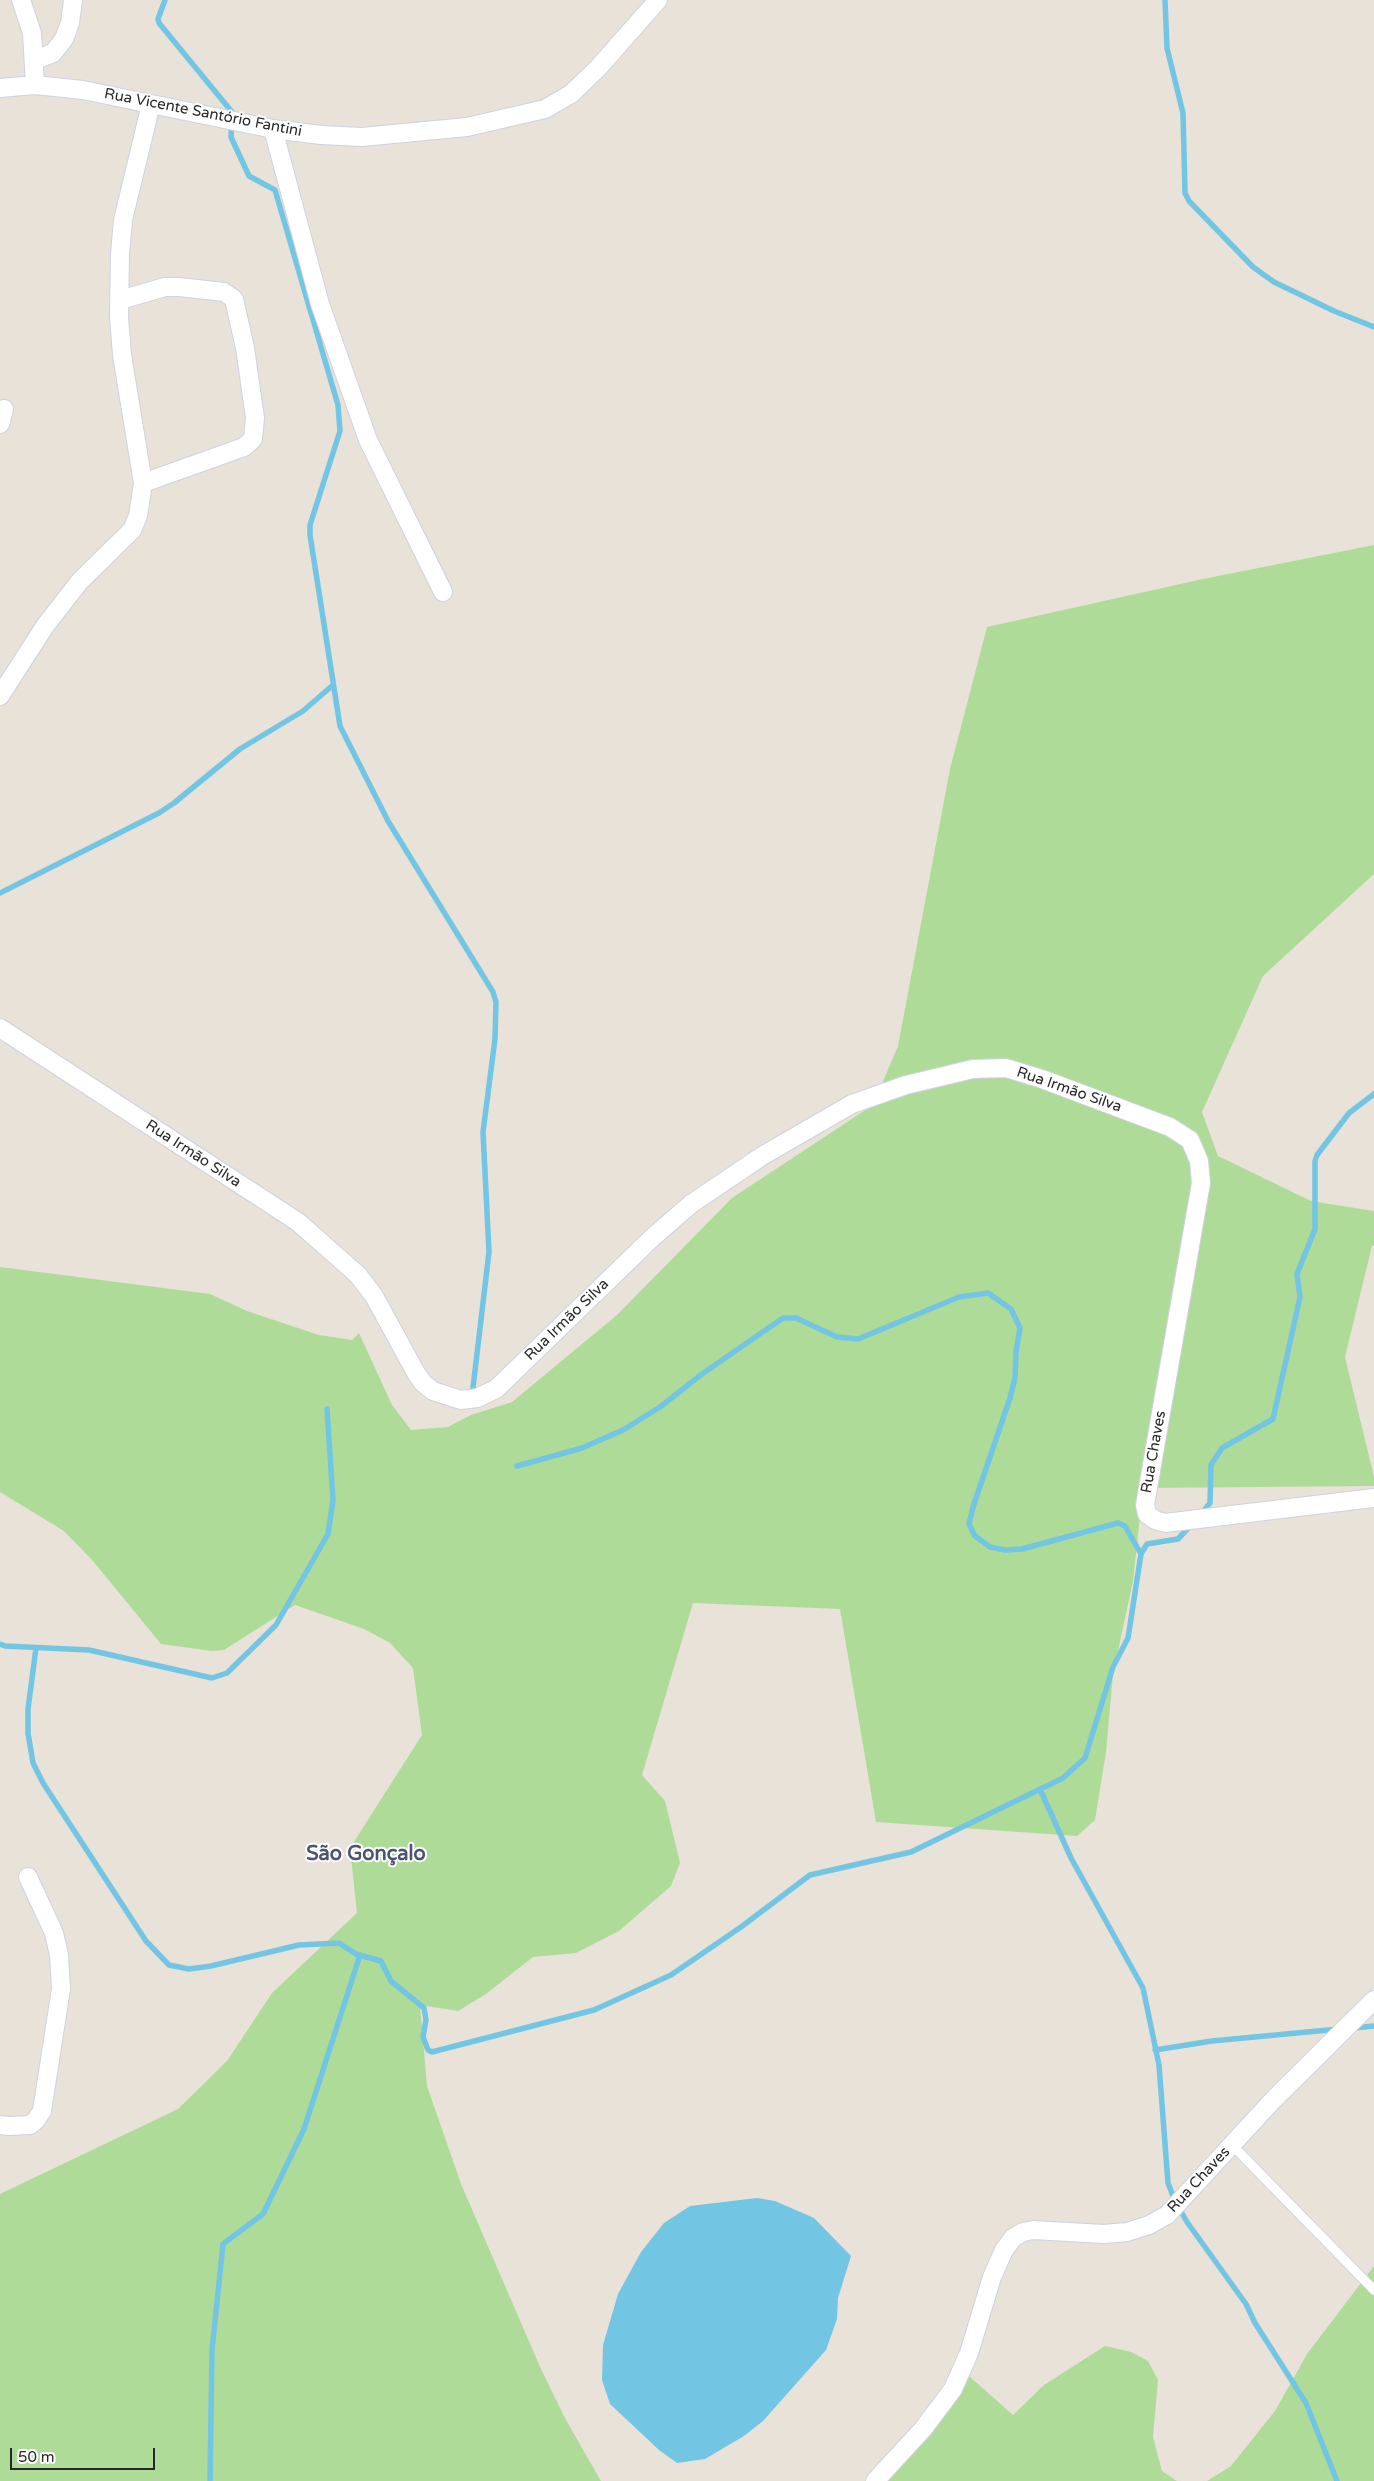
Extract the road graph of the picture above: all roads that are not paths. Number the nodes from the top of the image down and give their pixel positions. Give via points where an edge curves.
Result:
1 (21, 0) edge
2 (73, 0) edge
3 (658, 0) edge
4 (35, 60) junction
5 (35, 85) junction
6 (0, 88) edge
7 (151, 104) junction
8 (273, 129) junction
9 (120, 300) junction
10 (143, 484) junction
11 (443, 592) dead end
12 (2, 686) edge
13 (0, 1028) edge
14 (1199, 1161) joint
15 (1374, 1498) edge
16 (28, 1877) dead end
17 (1374, 2000) edge
18 (0, 2125) edge
19 (1232, 2145) junction
20 (1374, 2290) edge
21 (875, 2481) edge

1 - 4 street via 32,33
2 - 4 street via 64,39 53,53
3 - 8 street, Rua Vicente Santório Fantini via 598,68 571,94 545,109 467,127 399,135 362,137
4 - 5 street
5 - 6 street, Rua Vicente Santório Fantini
5 - 7 street, Rua Vicente Santório Fantini via 83,90
7 - 8 street, Rua Vicente Santório Fantini
7 - 9 street via 123,220
8 - 11 street via 320,304 368,440
9 - 10 street via 122,355
9 - 10 street via 157,289 179,287 224,292 234,299 246,348 255,418 254,434 244,447
10 - 12 street via 142,502 132,530 80,581
13 - 14 street, Rua Irmão Silva via 298,1222 358,1275 374,1296 423,1383 433,1391 461,1400 478,1398 496,1389 691,1204 762,1156 852,1104 877,1094 973,1069 1006,1068 1170,1127 1190,1140
14 - 15 street, Rua Chaves via 1201,1183 1144,1505 1146,1514 1165,1523
16 - 18 street via 54,1933 61,1989 42,2111 30,2125
17 - 19 street, Rua Chaves via 1274,2098
19 - 20 lane
19 - 21 street, Rua Chaves via 1179,2204 1149,2225 1127,2232 1104,2234 1033,2230 1013,2238 992,2277 969,2353 953,2389 923,2429

